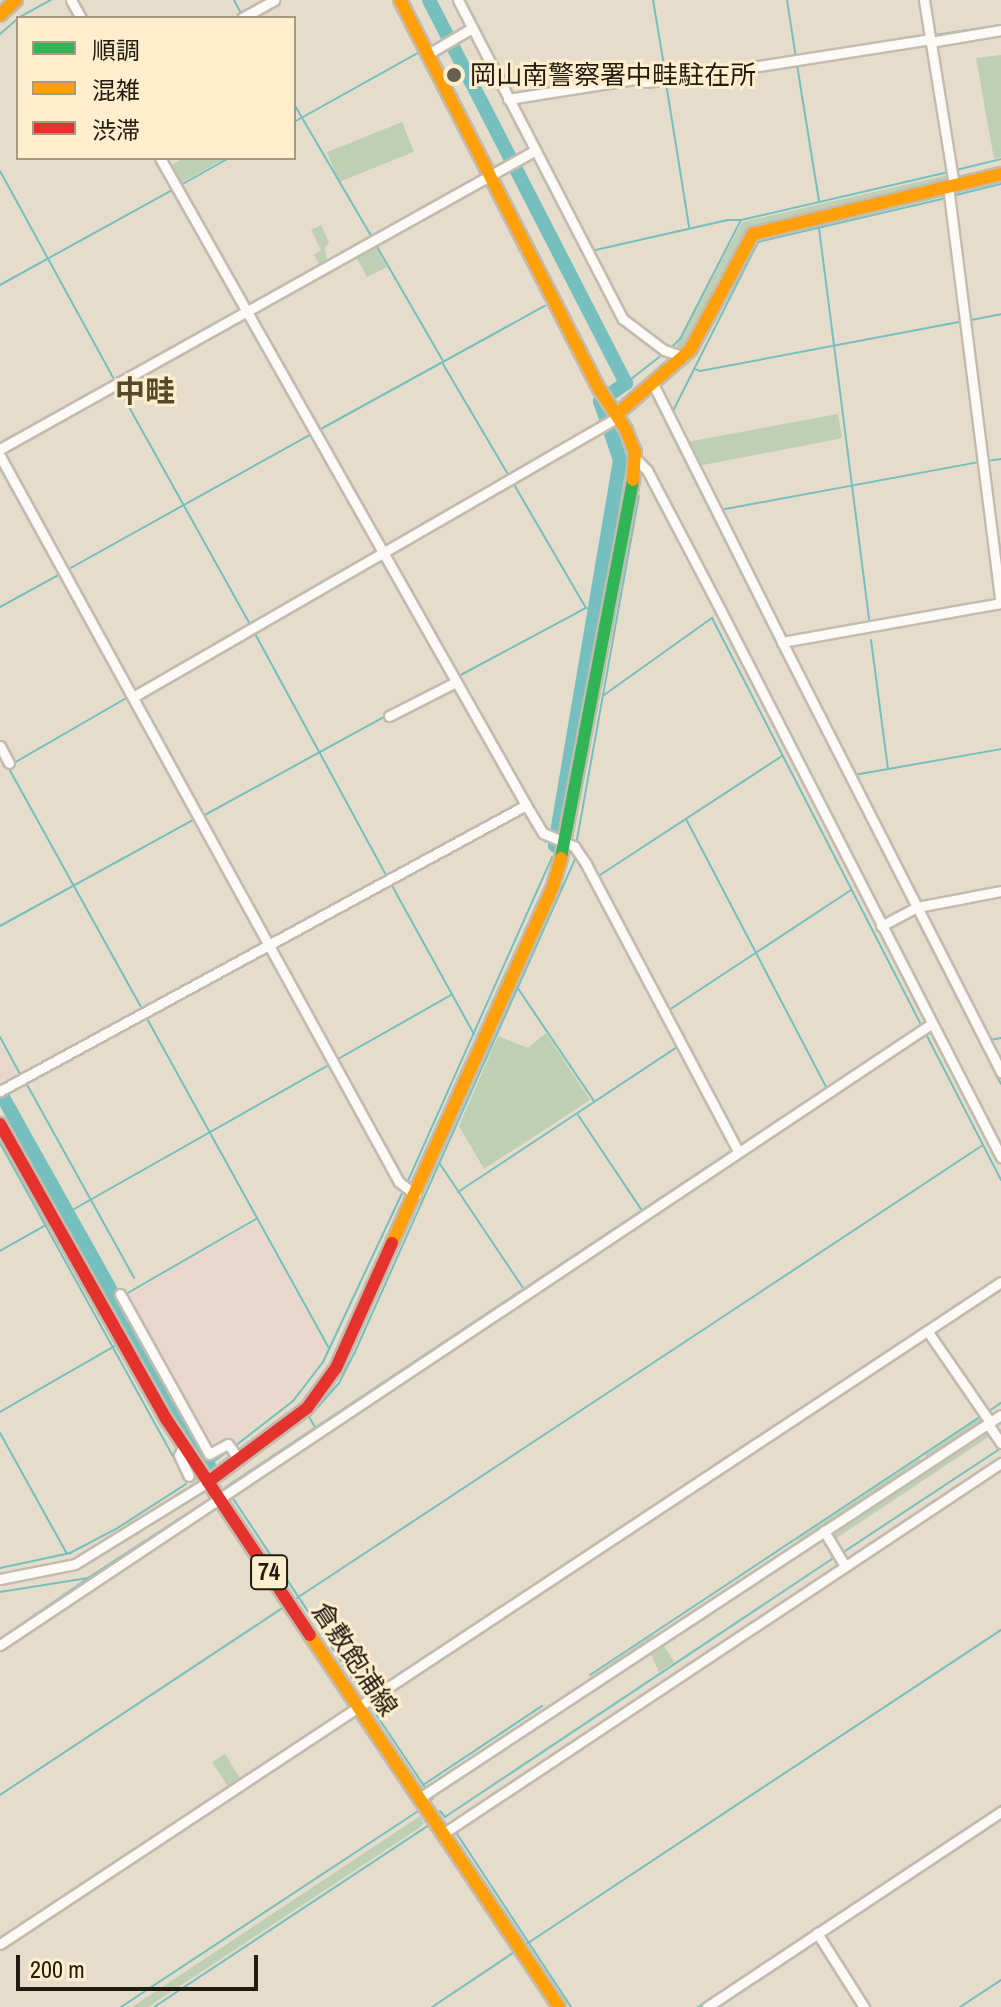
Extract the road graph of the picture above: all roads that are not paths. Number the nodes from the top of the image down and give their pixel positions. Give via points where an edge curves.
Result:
1 (16, 0) edge
2 (274, 0) edge
3 (400, 0) edge
4 (458, 0) edge
5 (924, 0) edge
6 (0, 15) edge
7 (246, 16) edge
8 (472, 28) junction
9 (1001, 30) edge
10 (929, 39) junction
11 (428, 54) junction
12 (511, 98) junction
13 (534, 151) junction
14 (161, 160) edge
15 (1001, 174) edge
16 (491, 176) junction
17 (951, 185) junction
18 (245, 312) junction
19 (684, 357) junction
20 (653, 384) junction
21 (614, 419) junction
22 (0, 449) edge
23 (0, 456) edge
24 (636, 459) junction
25 (381, 553) junction
26 (1001, 603) edge
27 (784, 645) junction
28 (454, 683) junction
29 (133, 697) junction
30 (389, 716) dead end
31 (0, 746) edge
32 (9, 763) dead end
33 (526, 805) junction
34 (565, 843) junction
35 (1001, 891) edge
36 (916, 909) junction
37 (881, 926) junction
38 (268, 943) junction
39 (926, 1027) junction
40 (1001, 1072) edge
41 (1, 1090) edge
42 (0, 1124) edge
43 (737, 1149) junction
44 (1001, 1157) edge
45 (409, 1190) junction
46 (1001, 1282) edge
47 (121, 1296) dead end
48 (929, 1333) junction
49 (1001, 1415) edge
50 (989, 1423) junction
51 (1001, 1443) edge
52 (184, 1446) junction
53 (234, 1452) junction
54 (1001, 1463) edge
55 (189, 1476) dead end
56 (214, 1478) junction
57 (225, 1494) junction
58 (824, 1531) junction
59 (841, 1558) junction
60 (0, 1579) edge
61 (0, 1645) edge
62 (365, 1702) junction
63 (421, 1797) junction
64 (1001, 1812) edge
65 (444, 1833) junction
66 (817, 1933) junction
67 (0, 1944) edge
68 (559, 2007) edge
69 (707, 2007) edge
70 (864, 2007) edge

1 - 6 street
2 - 7 street
3 - 11 street
4 - 8 street
5 - 10 street
8 - 11 street
8 - 12 street
9 - 10 street
10 - 12 street via 669,80 634,79
10 - 17 street
11 - 16 street
12 - 13 street
13 - 16 street
13 - 19 street via 623,319
14 - 18 street
15 - 17 street
16 - 18 street
16 - 21 street
17 - 19 street via 753,234
17 - 26 street
18 - 22 street
18 - 25 street
19 - 20 street
20 - 21 street
20 - 27 street
21 - 24 street
21 - 25 street
23 - 29 street
24 - 34 street
24 - 37 street via 647,470
25 - 28 street
25 - 29 street
26 - 27 street
27 - 36 street
28 - 30 street
28 - 33 street
29 - 38 street
31 - 32 street
33 - 34 street via 543,833
33 - 38 street
34 - 43 street
34 - 45 street via 553,886
35 - 36 street
36 - 37 street
36 - 40 street
37 - 39 street
38 - 41 street
38 - 45 street
39 - 43 street
39 - 44 street
42 - 52 street, 倉敷飽浦線 / 74 via 141,1380
43 - 57 street
45 - 53 street via 355,1331 329,1380 307,1408
46 - 48 street
47 - 53 street via 209,1454
48 - 50 street
48 - 62 street
49 - 50 street
50 - 51 street
50 - 58 street
52 - 55 street via 179,1455
52 - 56 street, 倉敷飽浦線 / 74
53 - 56 street
54 - 59 street
56 - 57 street, 倉敷飽浦線 / 74
56 - 60 street via 81,1561
57 - 61 street
57 - 62 street, 倉敷飽浦線 / 74
58 - 59 street
58 - 63 street
59 - 65 street
62 - 63 street, 倉敷飽浦線 / 74
62 - 67 street
63 - 65 street, 倉敷飽浦線 / 74
64 - 66 street
65 - 68 street, 倉敷飽浦線 / 74
66 - 69 street
66 - 70 street

